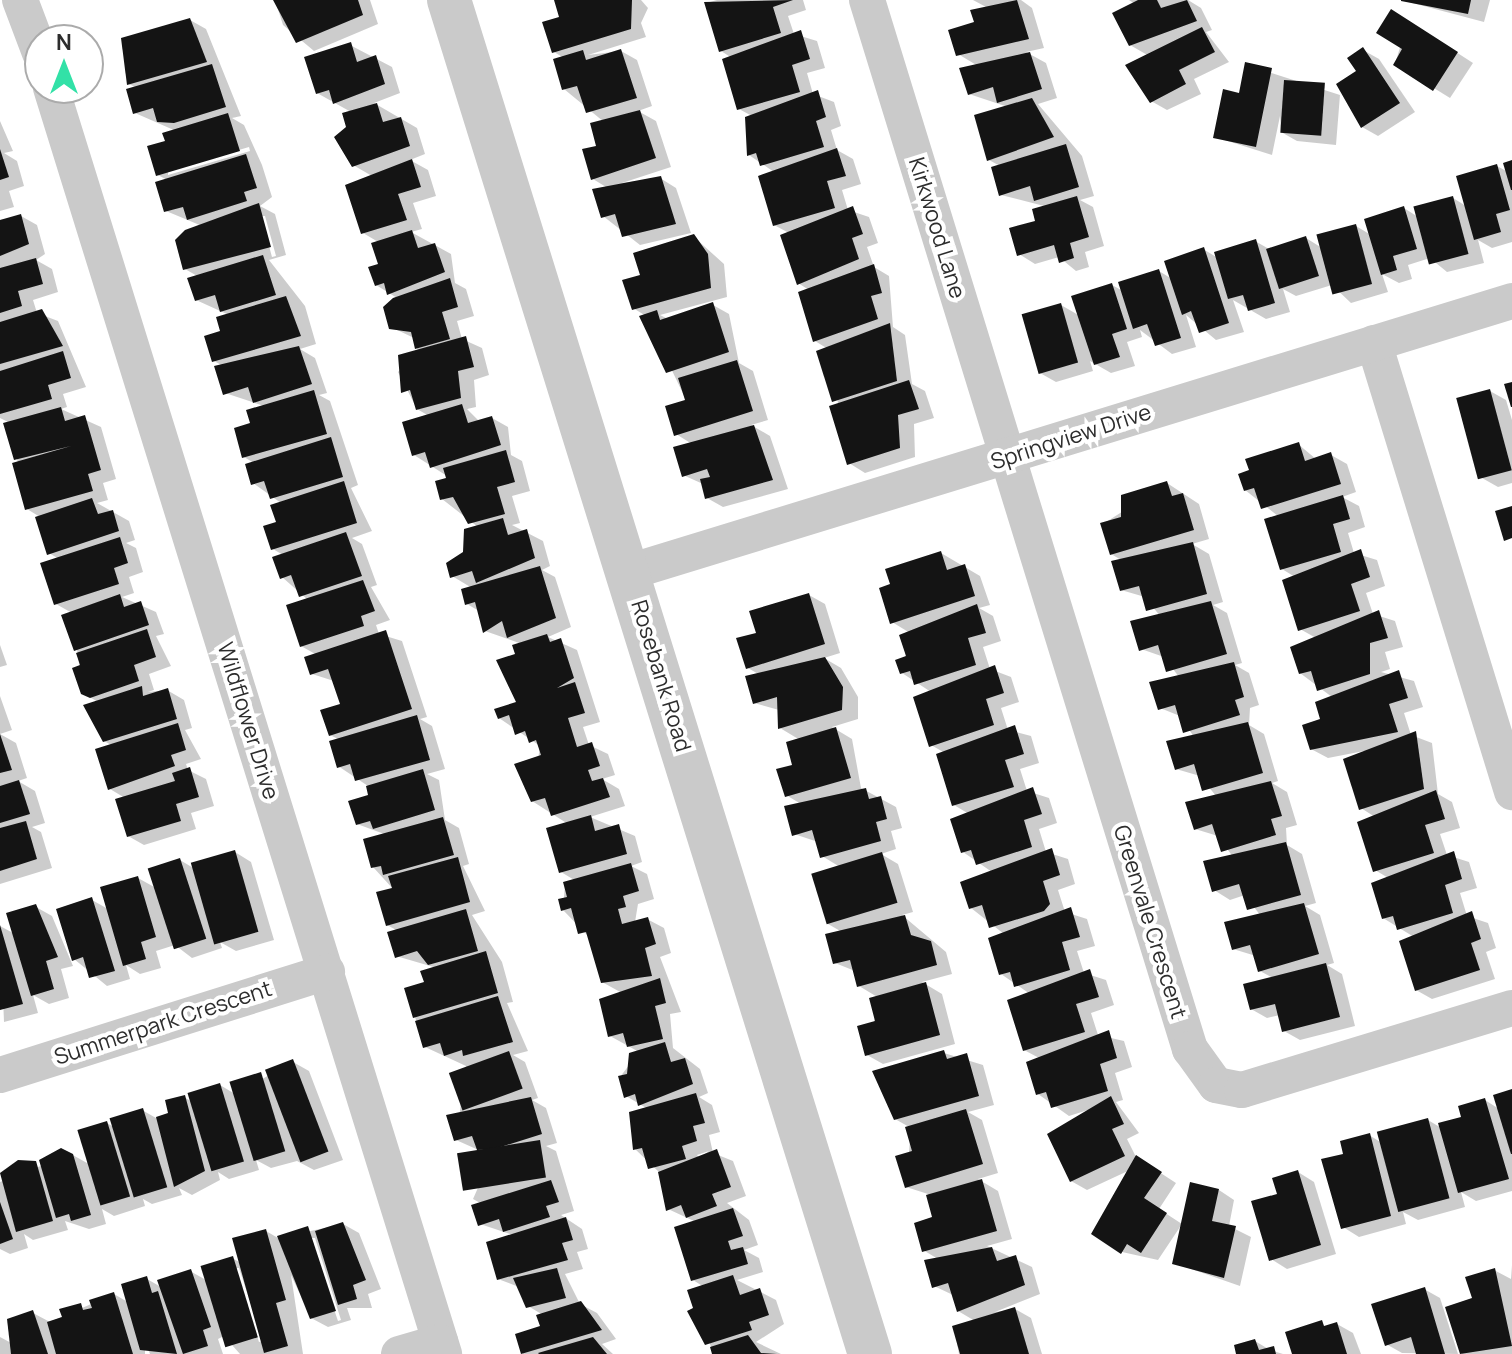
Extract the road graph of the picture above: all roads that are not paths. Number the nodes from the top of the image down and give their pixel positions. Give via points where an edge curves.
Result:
1 (449, 0) edge
2 (867, 0) edge
3 (18, 4) edge
4 (27, 24) edge
5 (56, 104) edge
6 (1512, 301) edge
7 (1374, 343) junction
8 (1006, 456) junction
9 (629, 572) junction
10 (1512, 792) edge
11 (327, 972) junction
12 (1512, 1008) edge
13 (0, 1075) edge
14 (442, 1348) edge
15 (399, 1354) edge
16 (870, 1354) edge

1 - 9 street, Rosebank Road
2 - 8 street, Kirkwood Lane
3 - 4 street
5 - 11 street, Wildflower Drive
6 - 7 street, Springview Drive
7 - 8 street, Springview Drive
7 - 10 street
8 - 9 street, Springview Drive
8 - 12 street, Greenvale Crescent via 1190,1049 1216,1085 1242,1090 1282,1081
9 - 16 street, Rosebank Road
11 - 13 street, Summerpark Crescent
11 - 14 street, Wildflower Drive
14 - 15 street

